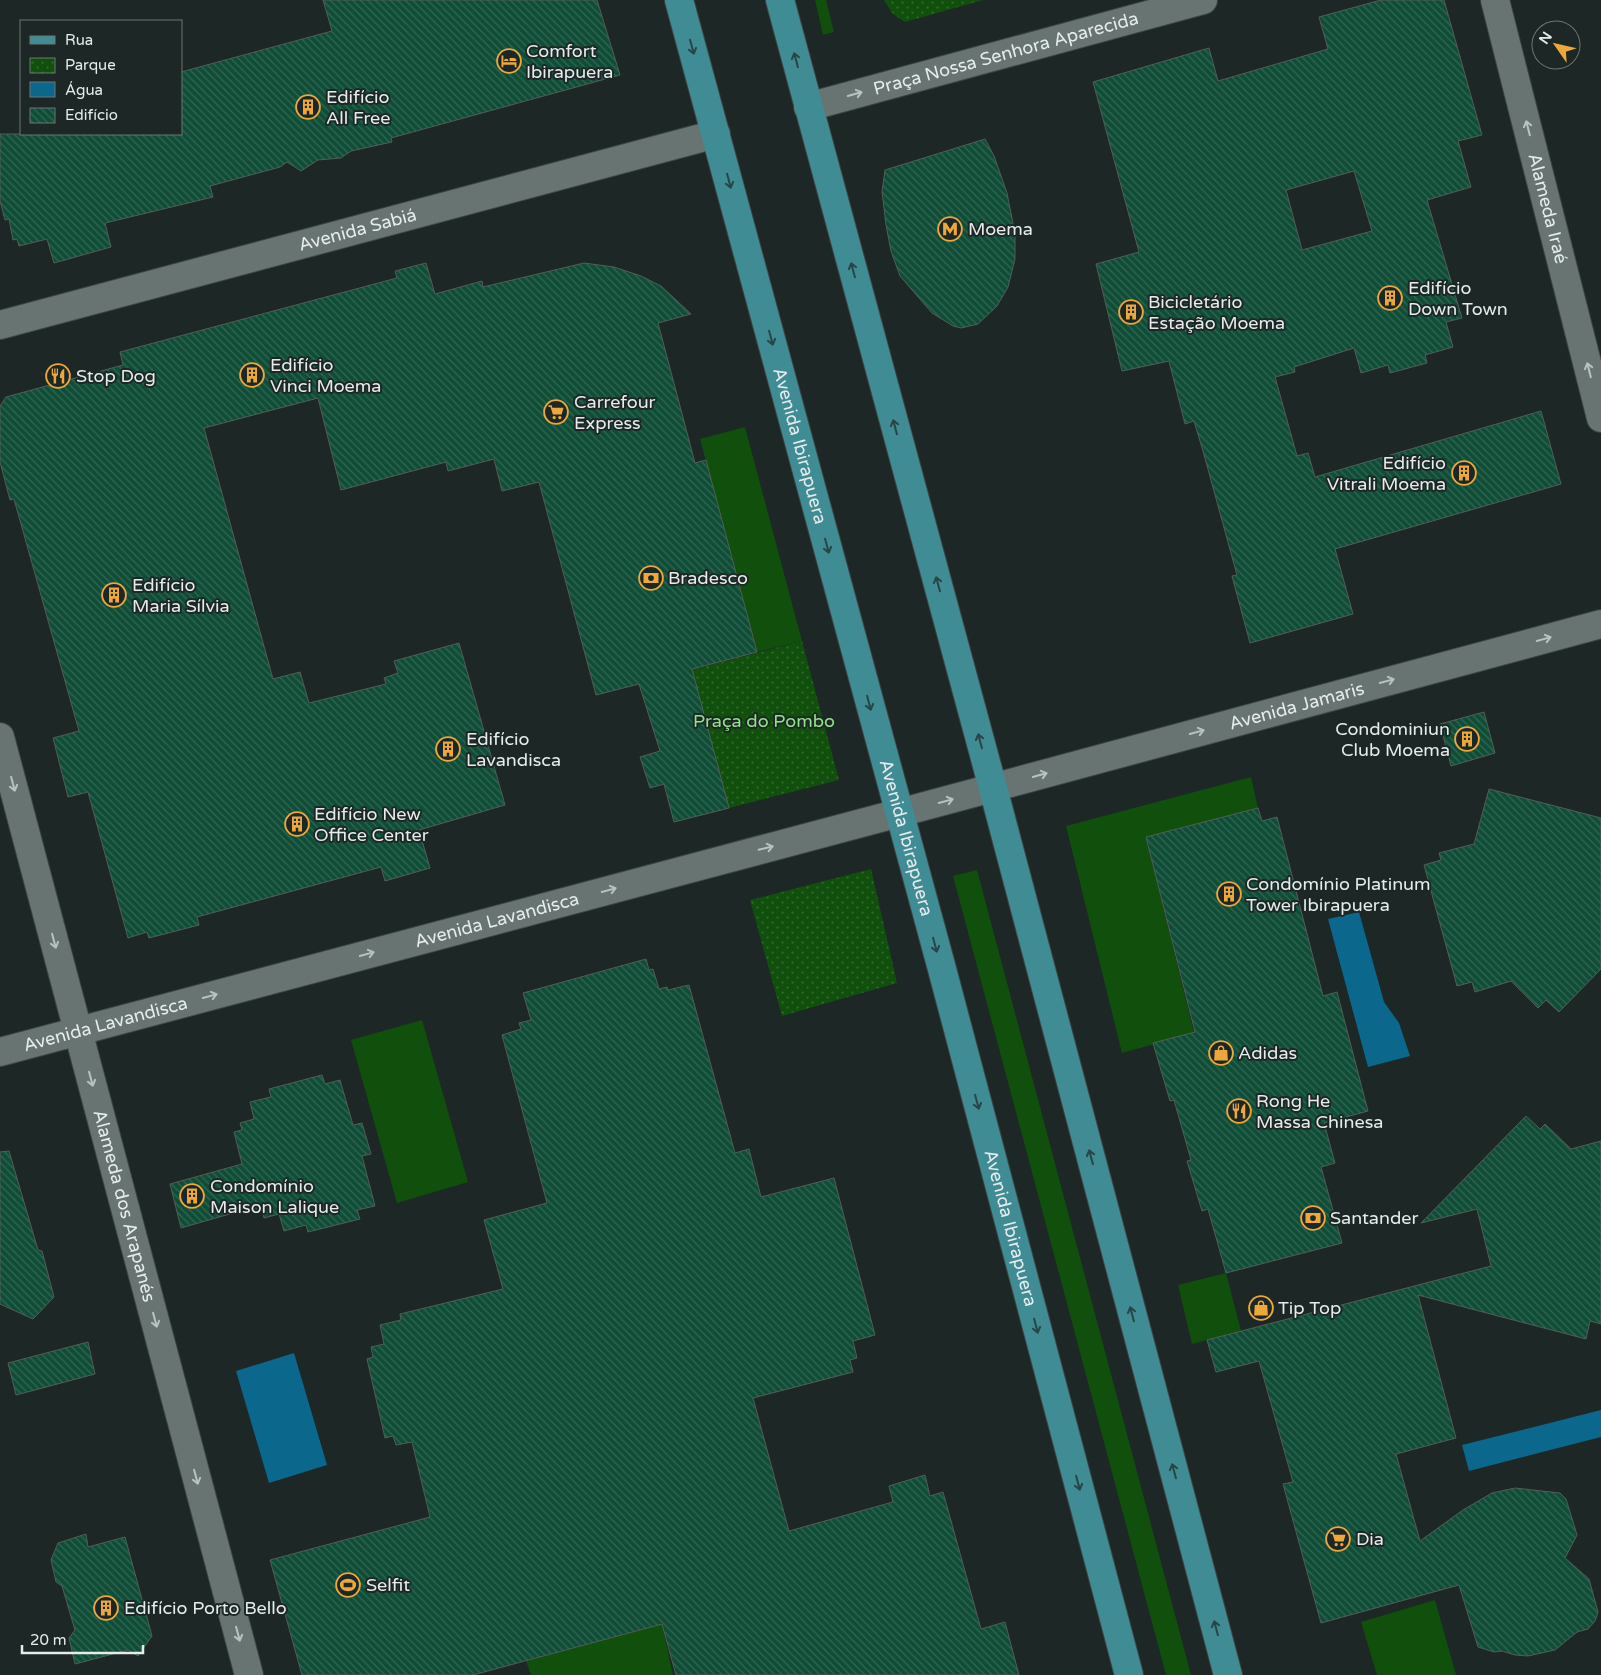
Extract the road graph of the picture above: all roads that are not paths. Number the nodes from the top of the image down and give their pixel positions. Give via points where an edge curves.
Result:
1 (679, 0) edge
2 (780, 0) edge
3 (1203, 0) edge
4 (1495, 0) edge
5 (808, 107) junction
6 (716, 134) junction
7 (0, 324) edge
8 (1601, 418) edge
9 (1601, 624) edge
10 (0, 737) edge
11 (993, 788) junction
12 (899, 813) junction
13 (79, 1031) junction
14 (0, 1052) edge
15 (248, 1675) edge
16 (1129, 1675) edge
17 (1228, 1675) edge

1 -> 6 main road, Avenida Ibirapuera
5 -> 2 main road
5 -> 3 street, Praça Nossa Senhora Aparecida
8 -> 4 street, Alameda Iraé
11 -> 5 main road
6 - 7 street, Avenida Sabiá
6 -> 12 main road, Avenida Ibirapuera
11 -> 9 street, Avenida Jamaris
10 -> 13 street, Alameda dos Arapanés
12 -> 11 street, Avenida Lavandisca
17 -> 11 main road
13 -> 12 street, Avenida Lavandisca
12 -> 16 main road, Avenida Ibirapuera
13 - 14 street, Avenida Lavandisca
13 -> 15 street, Alameda dos Arapanés

